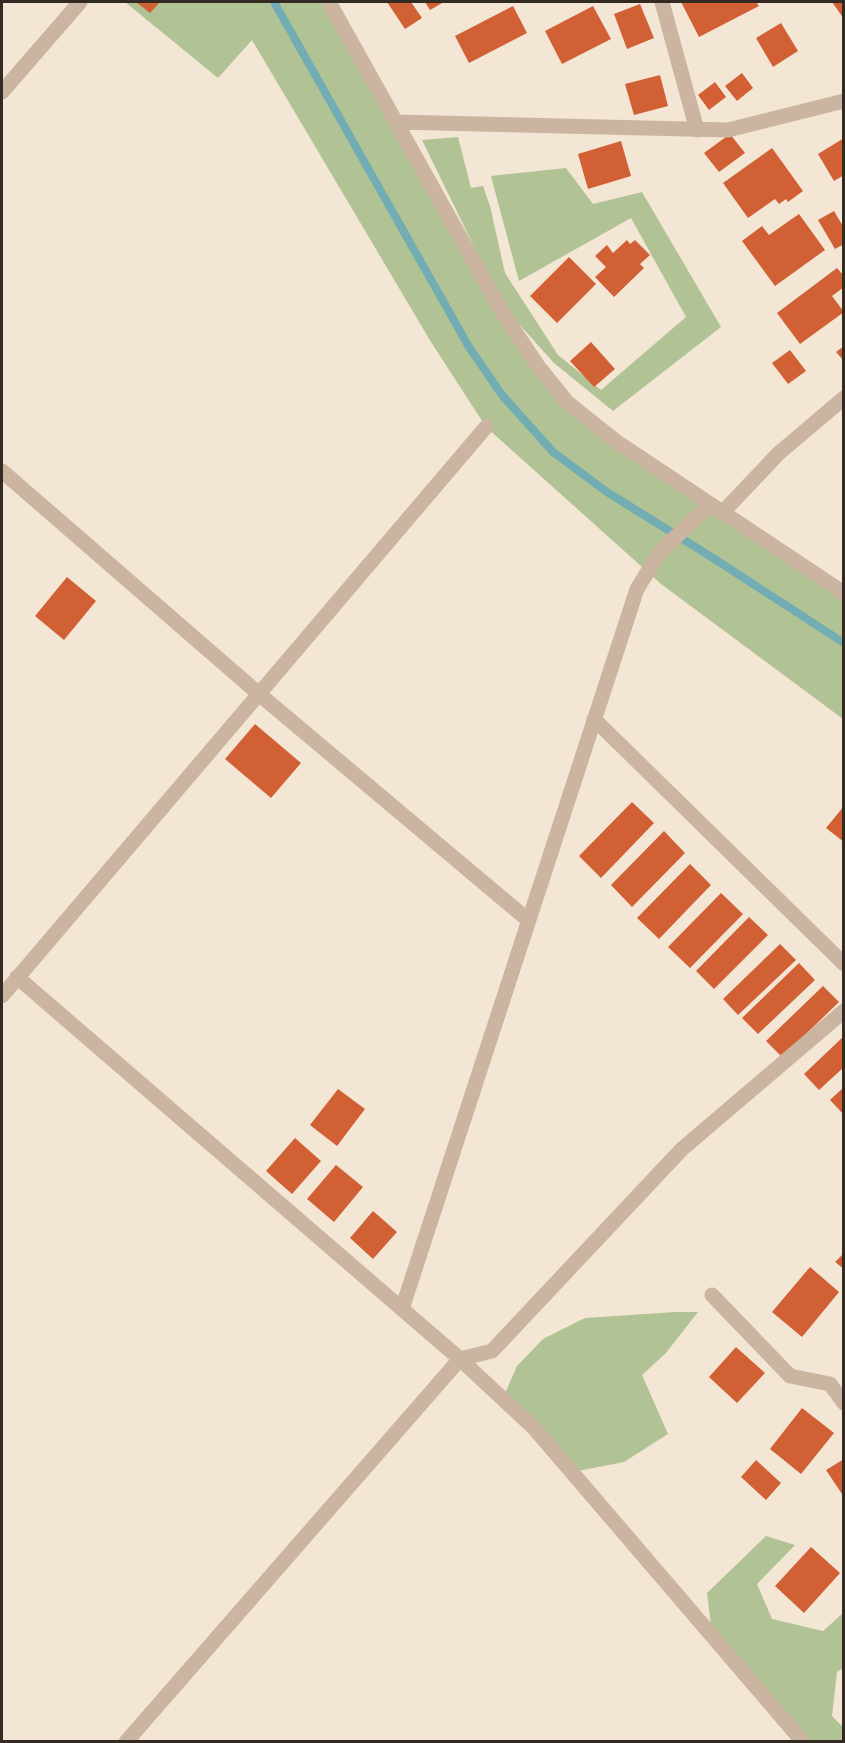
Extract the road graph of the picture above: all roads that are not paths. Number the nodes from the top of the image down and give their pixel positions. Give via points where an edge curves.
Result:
1 (80, 2) edge
2 (329, 2) edge
3 (662, 2) edge
4 (2, 92) edge
5 (843, 101) edge
6 (396, 122) junction
7 (697, 130) junction
8 (843, 398) edge
9 (486, 427) dead end
10 (2, 471) edge
11 (716, 509) junction
12 (843, 593) edge
13 (259, 694) junction
14 (594, 719) junction
15 (528, 920) junction
16 (843, 964) edge
17 (17, 977) junction
18 (2, 996) edge
19 (843, 1011) edge
20 (712, 1295) dead end
21 (402, 1309) junction
22 (460, 1359) junction
23 (843, 1402) edge
24 (126, 1742) edge
25 (803, 1742) edge

1 - 4 street
2 - 6 street
3 - 7 street
5 - 7 street via 728,130
6 - 7 street
6 - 11 street via 502,312 552,384 567,402 617,442
8 - 11 street
9 - 13 street
10 - 13 street
11 - 12 street
11 - 14 street via 660,552 637,589
13 - 15 street
13 - 17 street
14 - 15 street
14 - 16 street
15 - 21 street
17 - 18 street
17 - 21 street
19 - 22 street via 682,1149 492,1351
20 - 23 street via 790,1376 830,1384
21 - 22 street
22 - 24 street
22 - 25 street via 534,1428

